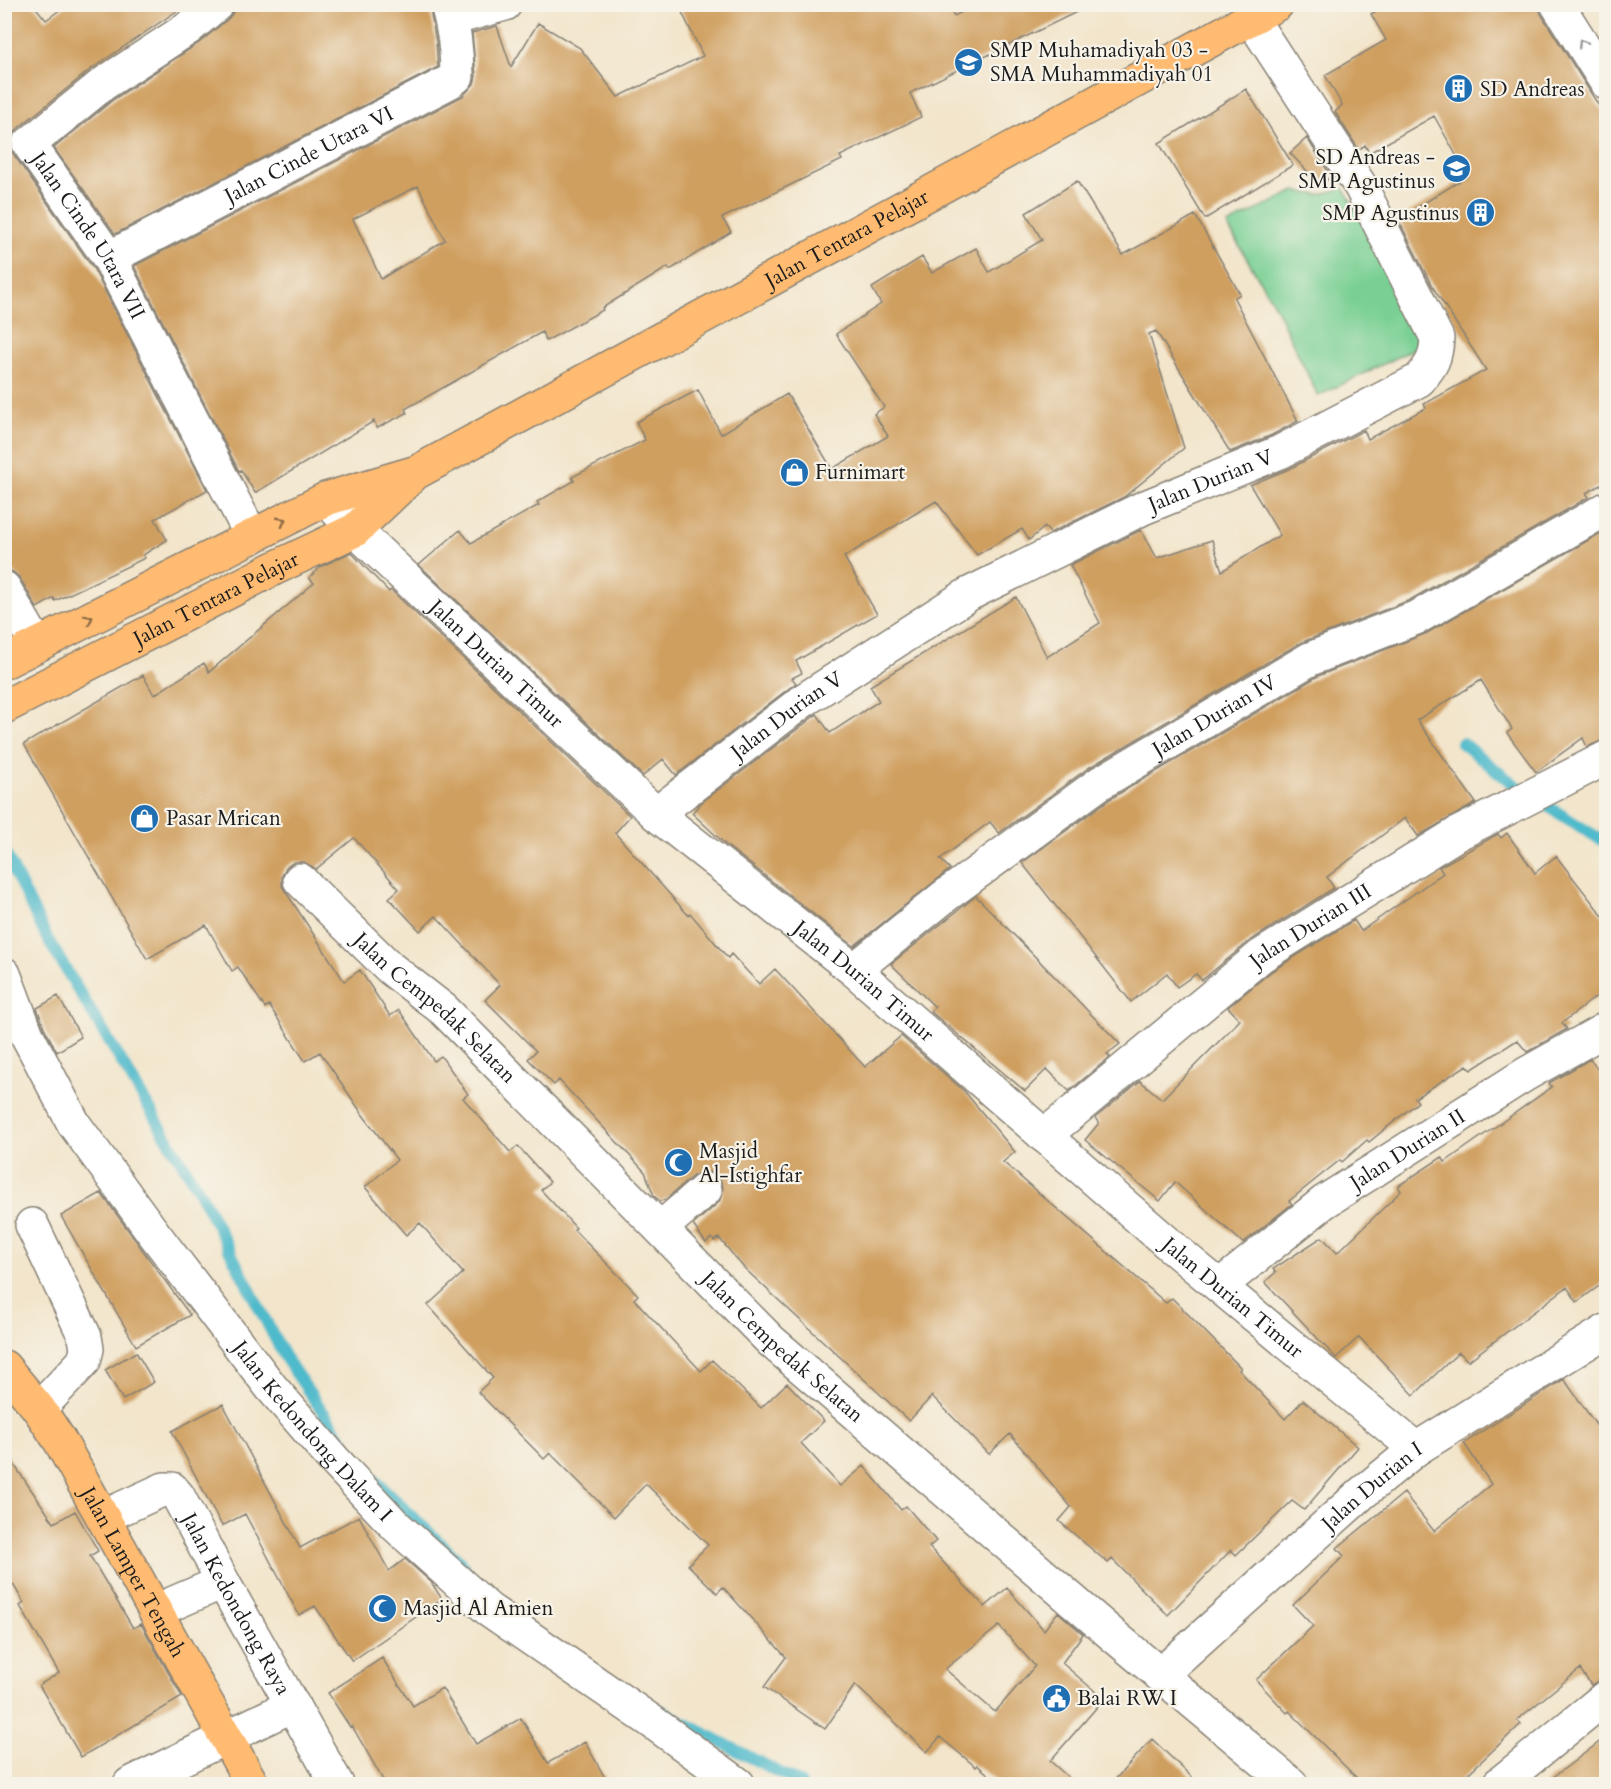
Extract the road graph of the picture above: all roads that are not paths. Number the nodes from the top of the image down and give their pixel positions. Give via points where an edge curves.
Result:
1 (217, 4) edge
2 (505, 4) edge
3 (1557, 4) edge
4 (1264, 11) edge
5 (449, 12) edge
6 (1606, 82) edge
7 (16, 147) edge
8 (109, 258) junction
9 (417, 472) junction
10 (326, 499) junction
11 (1606, 509) edge
12 (355, 530) junction
13 (252, 537) junction
14 (4, 588) edge
15 (37, 645) junction
16 (4, 662) edge
17 (14, 701) edge
18 (1606, 759) edge
19 (656, 814) junction
20 (300, 880) dead end
21 (854, 970) junction
22 (4, 974) edge
23 (1606, 1029) edge
24 (1044, 1136) junction
25 (705, 1190) dead end
26 (32, 1225) dead end
27 (661, 1228) junction
28 (1221, 1286) junction
29 (1606, 1330) edge
30 (4, 1367) edge
31 (39, 1409) junction
32 (1416, 1449) junction
33 (103, 1517) junction
34 (223, 1582) junction
35 (155, 1611) junction
36 (1160, 1675) junction
37 (1606, 1697) edge
38 (293, 1705) junction
39 (226, 1738) junction
40 (130, 1785) edge
41 (252, 1785) edge
42 (337, 1785) edge
43 (738, 1785) edge
44 (1291, 1785) edge
45 (1499, 1785) edge

1 - 7 street, Jalan Cinde Utara VII
2 - 5 street, Jalan Cinde Utara VI
6 -> 3 street
4 - 9 main road, Jalan Tentara Pelajar
4 - 19 street, Jalan Durian V via 1361,187 1437,338 1436,355 1430,367 1419,380 1280,452 1143,508 969,594 804,700
5 - 8 street, Jalan Cinde Utara VI via 458,64 457,76 451,81
7 - 8 street, Jalan Cinde Utara VII
8 - 13 street, Jalan Cinde Utara VII
9 - 10 main road, Jalan Tentara Pelajar
9 - 12 main road, Jalan Tentara Pelajar
10 - 12 street, Jalan Durian Timur
13 -> 10 main road, Jalan Tentara Pelajar
11 - 21 street, Jalan Durian IV via 1418,617 1310,659 1100,783 945,896
12 - 17 main road, Jalan Tentara Pelajar
12 - 19 street, Jalan Durian Timur
15 -> 13 main road, Jalan Tentara Pelajar
14 - 15 street
15 - 16 main road, Jalan Tentara Pelajar
18 - 24 street, Jalan Durian III via 1457,834 1261,956
19 - 21 street, Jalan Durian Timur
20 - 27 street, Jalan Cempedak Selatan via 390,968 444,1010
21 - 24 street, Jalan Durian Timur
22 - 43 street, Jalan Kedondong Dalam I via 27,1035 74,1124 271,1387 334,1460 396,1526 488,1609
23 - 28 street, Jalan Durian II via 1526,1074 1324,1202
24 - 28 street, Jalan Durian Timur
25 - 27 street
26 - 31 street via 85,1337 87,1349 84,1361
27 - 36 street, Jalan Cempedak Selatan via 771,1341
28 - 32 street, Jalan Durian Timur
29 - 32 street, Jalan Durian I
30 - 31 main road, Jalan Lamper Tengah
31 - 33 main road, Jalan Lamper Tengah
32 - 36 street, Jalan Durian I
33 - 34 street, Jalan Kedondong Raya via 164,1489 172,1489
33 - 35 main road, Jalan Lamper Tengah
34 - 35 street
34 - 38 street, Jalan Kedondong Raya
35 - 39 main road, Jalan Lamper Tengah
36 - 44 street, Jalan Cempedak Selatan
37 - 45 street
38 - 39 street
38 - 42 street, Jalan Kedondong Raya
39 - 40 street
39 - 41 main road, Jalan Lamper Tengah

